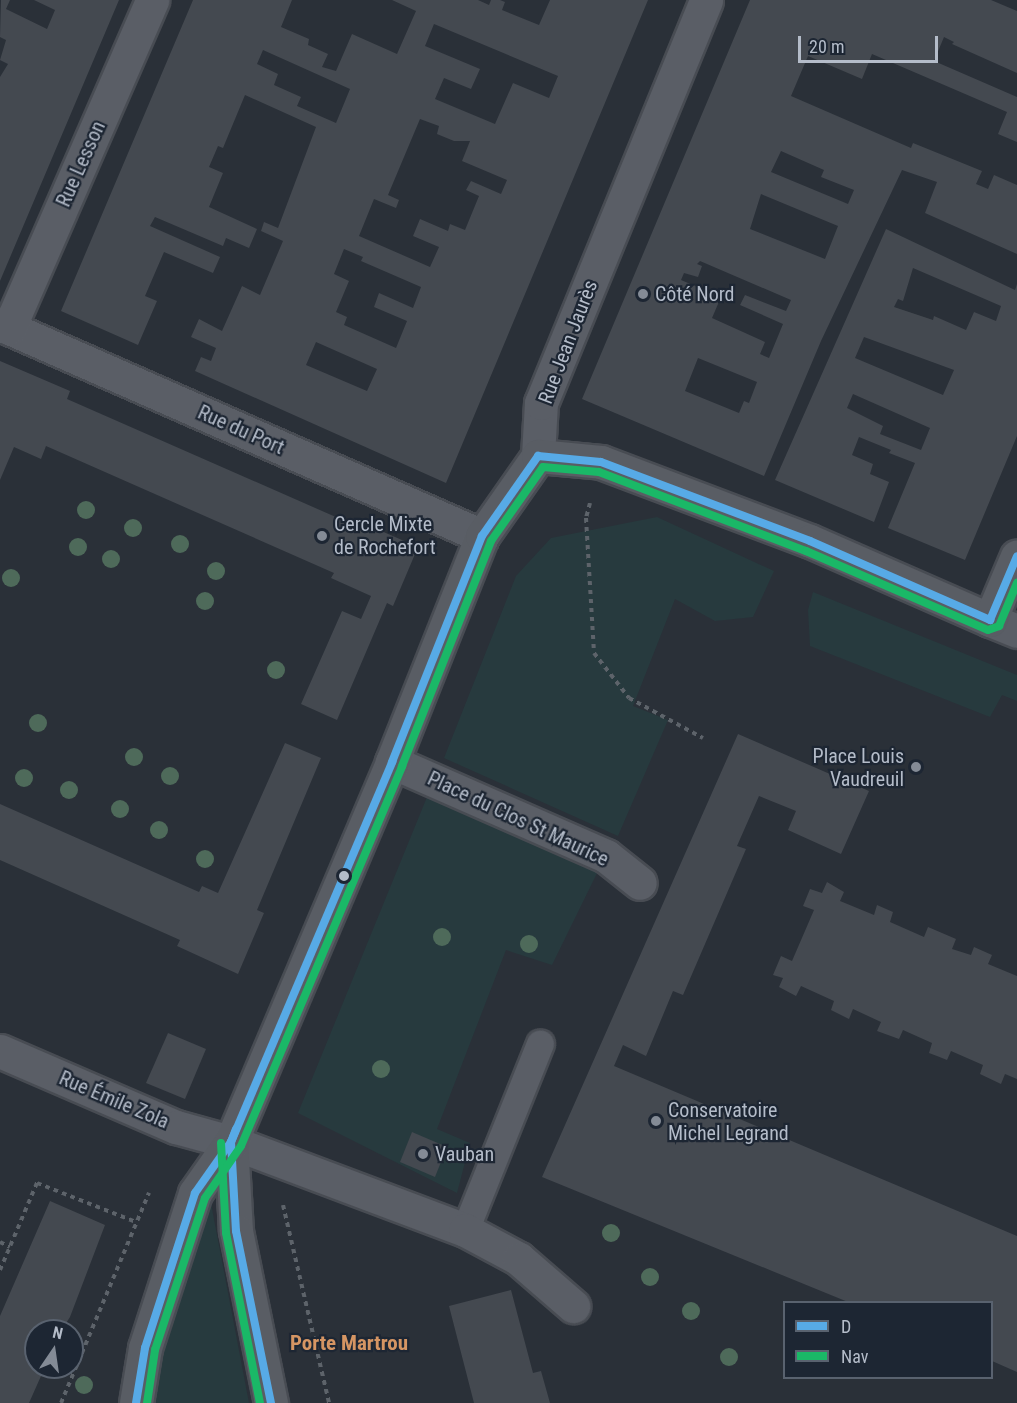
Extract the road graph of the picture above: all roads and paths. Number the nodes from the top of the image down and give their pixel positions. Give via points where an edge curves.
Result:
1 (152, 0) edge
2 (706, 0) edge
3 (4, 326) edge
4 (538, 456) junction
5 (601, 462) junction
6 (482, 536) junction
7 (1017, 556) edge
8 (1003, 625) edge
9 (703, 738) dead end
10 (392, 762) junction
11 (640, 883) dead end
12 (540, 1043) dead end
13 (0, 1051) edge
14 (231, 1142) junction
15 (272, 1157) junction
16 (150, 1190) dead end
17 (136, 1222) junction
18 (465, 1230) junction
19 (0, 1242) edge
20 (10, 1247) junction
21 (0, 1270) edge
22 (573, 1306) dead end
23 (61, 1403) edge
24 (136, 1403) edge
25 (271, 1403) edge
26 (329, 1403) edge

1 - 3 street, Rue Lesson
2 - 4 street, Rue Jean Jaurès via 542,403
3 - 6 street, Rue du Port
4 - 5 main road
4 - 6 main road
5 - 8 main road via 810,540
5 - 9 path via 586,518 594,653 629,699
6 - 10 main road
7 - 8 main road
10 - 11 street, Place du Clos St Maurice via 606,856
10 - 14 main road
12 - 18 lane
13 - 14 street, Rue Émile Zola via 176,1127
14 - 15 street, Rue Émile Zola
14 - 24 main road via 195,1192 148,1338
14 - 25 main road via 236,1231
15 - 18 street, Rue Émile Zola
15 - 26 path
16 - 17 path
17 - 20 path via 37,1183
17 - 23 path
18 - 22 street, Rue Émile Zola via 519,1259
19 - 20 path
20 - 21 path

